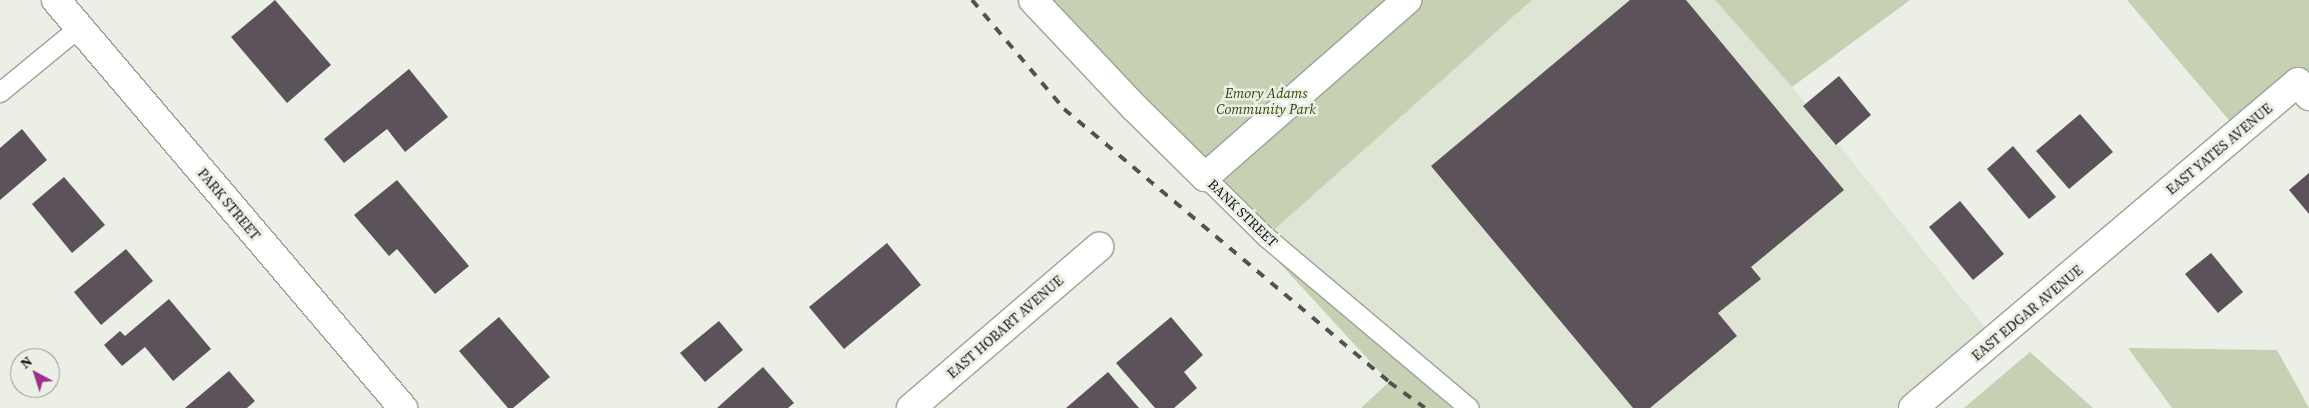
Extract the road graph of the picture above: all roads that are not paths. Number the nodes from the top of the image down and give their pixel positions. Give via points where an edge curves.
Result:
1 (56, 0) edge
2 (1032, 0) edge
3 (1406, 0) edge
4 (79, 27) junction
5 (2303, 89) edge
6 (0, 92) edge
7 (1205, 177) junction
8 (2140, 216) joint
9 (1099, 247) dead end
10 (403, 408) edge
11 (911, 408) edge
12 (1469, 408) edge
13 (1912, 408) edge

1 - 4 street, PARK STREET
2 - 7 street, BANK STREET
3 - 7 street
4 - 6 lane
4 - 10 street, PARK STREET
5 - 8 street, EAST YATES AVENUE
7 - 12 lane, BANK STREET via 1266,237
8 - 13 street, EAST EDGAR AVENUE
9 - 11 street, EAST HOBART AVENUE

